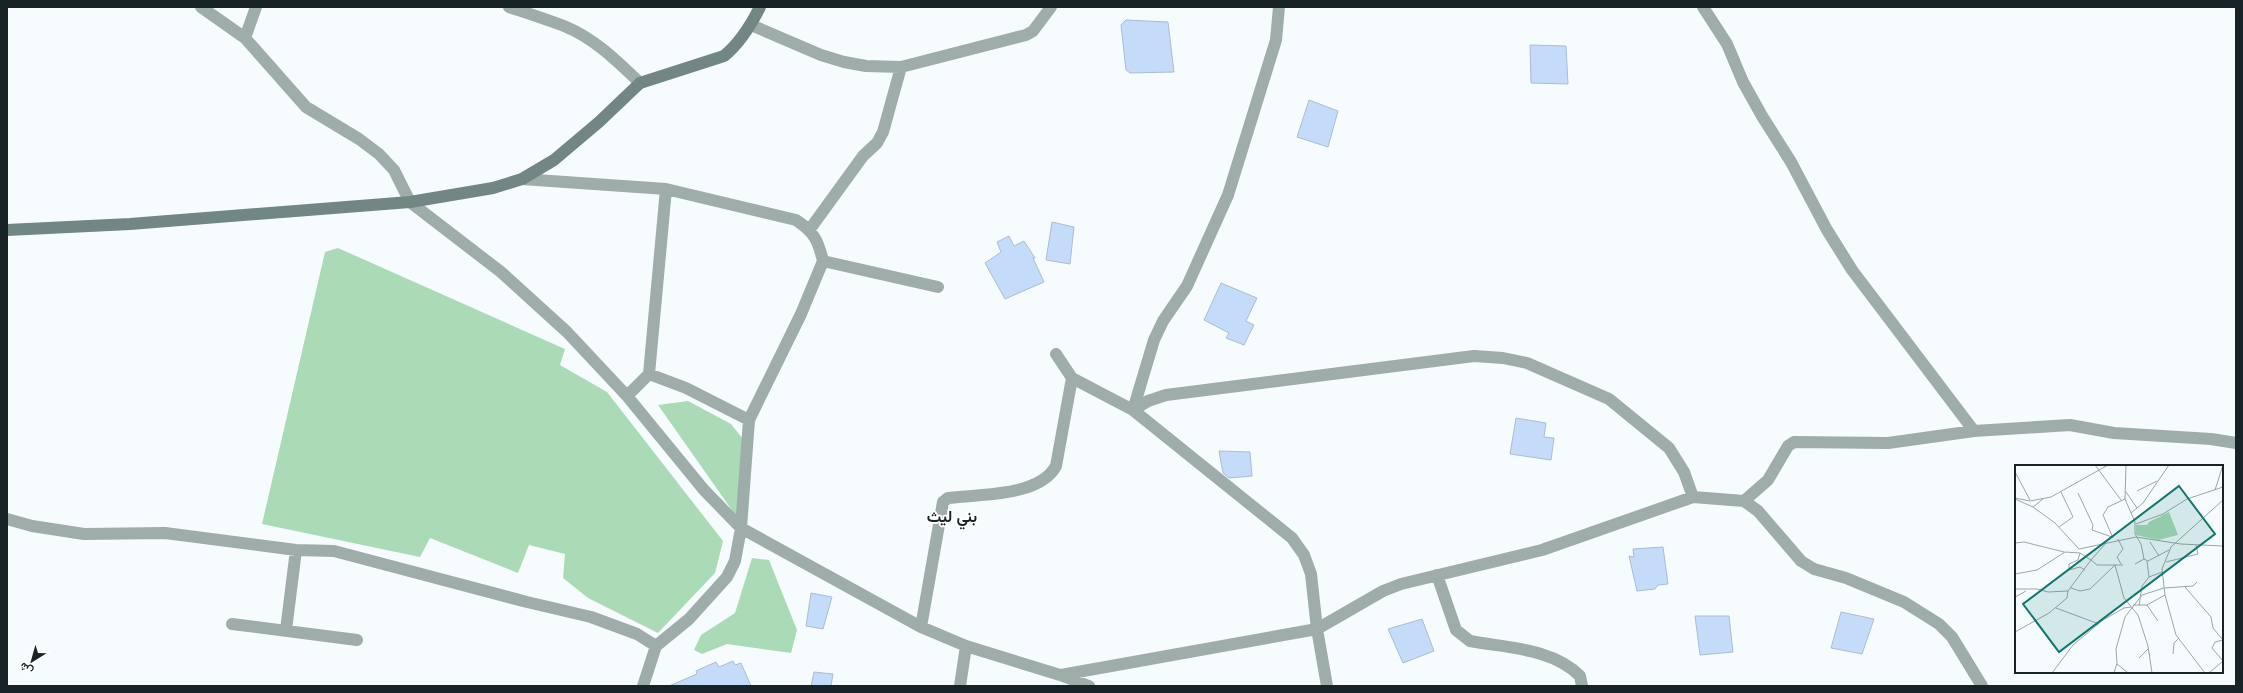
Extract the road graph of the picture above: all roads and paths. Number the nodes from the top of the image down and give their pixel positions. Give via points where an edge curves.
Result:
1 (201, 7) edge
2 (256, 7) edge
3 (509, 7) edge
4 (760, 7) edge
5 (1051, 7) edge
6 (1279, 7) edge
7 (1703, 7) edge
8 (751, 25) junction
9 (245, 38) junction
10 (901, 68) junction
11 (640, 83) junction
12 (522, 179) junction
13 (666, 189) junction
14 (410, 202) junction
15 (810, 229) junction
16 (7, 230) edge
17 (823, 262) junction
18 (938, 287) dead end
19 (1056, 354) dead end
20 (649, 374) junction
21 (1072, 378) junction
22 (627, 396) junction
23 (1133, 410) junction
24 (749, 420) junction
25 (1974, 431) junction
26 (2236, 442) edge
27 (1693, 497) junction
28 (1744, 501) junction
29 (7, 519) edge
30 (741, 528) junction
31 (296, 550) junction
32 (1437, 575) junction
33 (232, 624) dead end
34 (921, 627) junction
35 (1317, 629) junction
36 (286, 630) junction
37 (357, 640) dead end
38 (656, 646) junction
39 (966, 646) junction
40 (1060, 675) junction
41 (643, 686) edge
42 (960, 686) edge
43 (1089, 686) edge
44 (1327, 686) edge
45 (1582, 686) edge
46 (1982, 686) edge

1 - 9 street
2 - 9 street
3 - 11 street via 565,26 590,40 612,56
4 - 8 street
5 - 10 street via 1026,35
6 - 23 street via 1276,40 1228,195 1187,286 1163,321 1154,340
7 - 25 street via 1727,44 1743,82 1852,270
8 - 10 street via 844,62
8 - 11 street via 732,50 724,56
9 - 14 street via 306,107 379,154 394,170
10 - 15 street via 883,132 877,143 863,156
11 - 12 street via 554,160
12 - 13 street
12 - 14 street via 493,188
13 - 15 street via 796,220
13 - 20 street
14 - 16 street via 130,224
14 - 22 street via 507,277 567,332
15 - 17 street
17 - 18 street
17 - 24 street via 801,314
19 - 21 street
20 - 22 street
20 - 24 street via 686,388
21 - 23 street
21 - 34 street via 1056,466 1044,480 1020,489 948,498 944,502
22 - 30 street via 704,490
23 - 27 street via 1166,395 1474,356 1503,358 1527,363 1609,399 1669,448 1684,472
23 - 35 street via 1292,538 1304,555 1311,574
24 - 30 street
25 - 26 street via 2070,425 2114,433
25 - 28 street via 1888,443 1794,442 1788,446 1768,480
27 - 28 street
27 - 32 street via 1542,550
28 - 46 street via 1758,511 1801,561 1814,569 1846,578 1904,602 1939,624 1952,636
29 - 31 street via 32,526 84,534 166,533
30 - 34 street
30 - 38 street via 735,561 727,577 689,619
31 - 36 street
31 - 38 street via 334,551 527,602 564,609 618,627
32 - 35 street via 1383,591
32 - 45 street via 1456,630 1461,636 1470,641 1536,653 1563,661 1580,676
33 - 36 street
34 - 39 street
35 - 40 street
35 - 44 street
36 - 37 street
38 - 41 street
39 - 40 street
39 - 42 street
40 - 43 street

